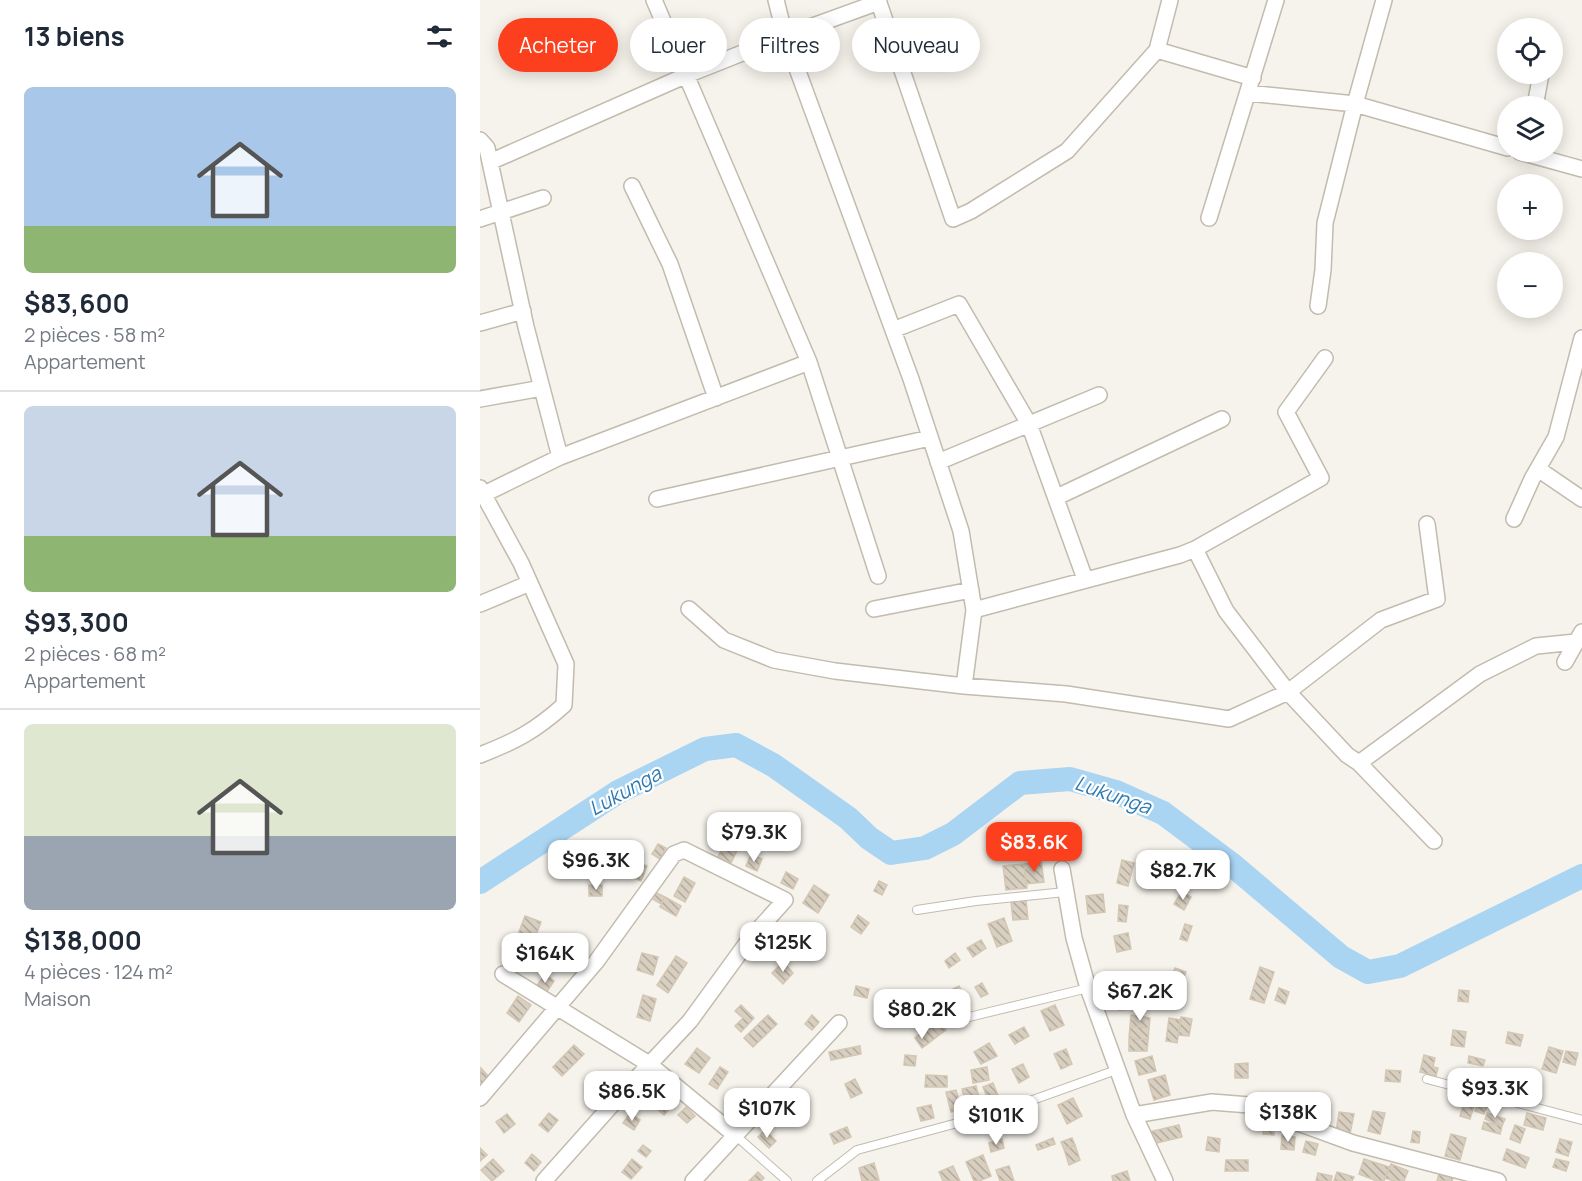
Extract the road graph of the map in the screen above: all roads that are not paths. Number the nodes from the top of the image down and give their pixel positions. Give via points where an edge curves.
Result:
1 (654, 0) edge
2 (776, 0) edge
3 (1170, 0) edge
4 (1276, 0) edge
5 (1384, 0) edge
6 (878, 1) edge
7 (780, 18) edge
8 (833, 18) edge
9 (1157, 50) junction
10 (739, 54) edge
11 (798, 72) edge
12 (687, 75) junction
13 (1250, 85) junction
14 (1355, 104) junction
15 (480, 140) edge
16 (1497, 145) edge
17 (490, 162) junction
18 (1558, 162) edge
19 (1582, 169) edge
20 (633, 186) dead end
21 (543, 198) dead end
22 (502, 212) junction
23 (1209, 218) dead end
24 (480, 219) edge
25 (1318, 306) dead end
26 (523, 311) junction
27 (480, 323) edge
28 (893, 330) junction
29 (1582, 338) edge
30 (1325, 358) dead end
31 (810, 362) junction
32 (542, 388) junction
33 (1099, 395) dead end
34 (716, 398) junction
35 (480, 399) edge
36 (1222, 419) dead end
37 (1029, 424) junction
38 (930, 438) junction
39 (560, 457) junction
40 (840, 457) junction
41 (938, 462) junction
42 (1538, 469) junction
43 (481, 493) edge
44 (1057, 497) junction
45 (1582, 499) edge
46 (657, 500) dead end
47 (1514, 519) dead end
48 (1427, 524) dead end
49 (1196, 549) junction
50 (878, 576) dead end
51 (1085, 579) junction
52 (530, 583) junction
53 (971, 590) junction
54 (480, 604) edge
55 (688, 609) dead end
56 (874, 609) dead end
57 (974, 610) junction
58 (1579, 637) edge
59 (1565, 662) dead end
60 (964, 686) junction
61 (1288, 692) junction
62 (480, 755) edge
63 (1359, 763) junction
64 (1434, 841) dead end
65 (1062, 869) dead end
66 (1065, 892) junction
67 (917, 910) dead end
68 (503, 974) dead end
69 (1088, 988) junction
70 (556, 1008) junction
71 (965, 1018) dead end
72 (839, 1023) dead end
73 (649, 1064) junction
74 (1119, 1069) junction
75 (1427, 1079) dead end
76 (480, 1098) edge
77 (1134, 1115) junction
78 (1582, 1120) edge
79 (735, 1135) junction
80 (544, 1181) edge
81 (693, 1181) edge
82 (787, 1181) edge
83 (817, 1181) edge
84 (1164, 1181) edge
85 (1498, 1181) edge

1 - 12 street
2 - 7 street
3 - 9 street
4 - 13 street
5 - 14 street
6 - 8 street
6 - 9 street via 953,219 1067,152
9 - 13 street
10 - 12 street
11 - 28 street
12 - 17 street
12 - 31 street
13 - 14 street
13 - 23 street
14 - 16 street
14 - 25 street via 1325,223
15 - 17 street via 487,148
17 - 22 street
18 - 19 street
20 - 34 street via 670,264
21 - 22 street
22 - 24 street
22 - 26 street
26 - 27 street
26 - 32 street
28 - 37 street via 959,304
28 - 38 street
29 - 42 street via 1556,437
30 - 49 street via 1286,412 1322,478
31 - 34 street
31 - 40 street
32 - 35 street
32 - 39 street
33 - 37 street
34 - 39 street
36 - 44 street
37 - 41 street
37 - 44 street
38 - 40 street
38 - 41 street
39 - 43 street
40 - 46 street
40 - 50 street
41 - 53 street via 961,531
42 - 45 street
42 - 47 street
43 - 52 street
44 - 51 street
48 - 61 street via 1437,599 1381,620
49 - 51 street
49 - 61 street via 1226,611
51 - 57 street
52 - 54 street
52 - 62 street via 566,664 564,705 542,725 510,744
53 - 56 street
53 - 57 street
55 - 60 street via 724,640 774,660
57 - 60 street
58 - 59 street
58 - 63 street via 1536,646 1480,674
60 - 61 street via 1066,694 1229,719
61 - 63 street
63 - 64 street
65 - 66 street
66 - 67 lane
66 - 69 street
68 - 70 street
69 - 71 lane
69 - 74 street
70 - 73 street
70 - 73 street via 596,962 674,854 684,850 786,900 749,940 690,1021
70 - 76 street
72 - 79 street
73 - 79 street
73 - 80 street
74 - 77 street
74 - 83 lane via 1002,1111 857,1150
75 - 78 lane
77 - 84 street
77 - 85 street via 1212,1102 1249,1105 1353,1143
79 - 81 street
79 - 82 lane

